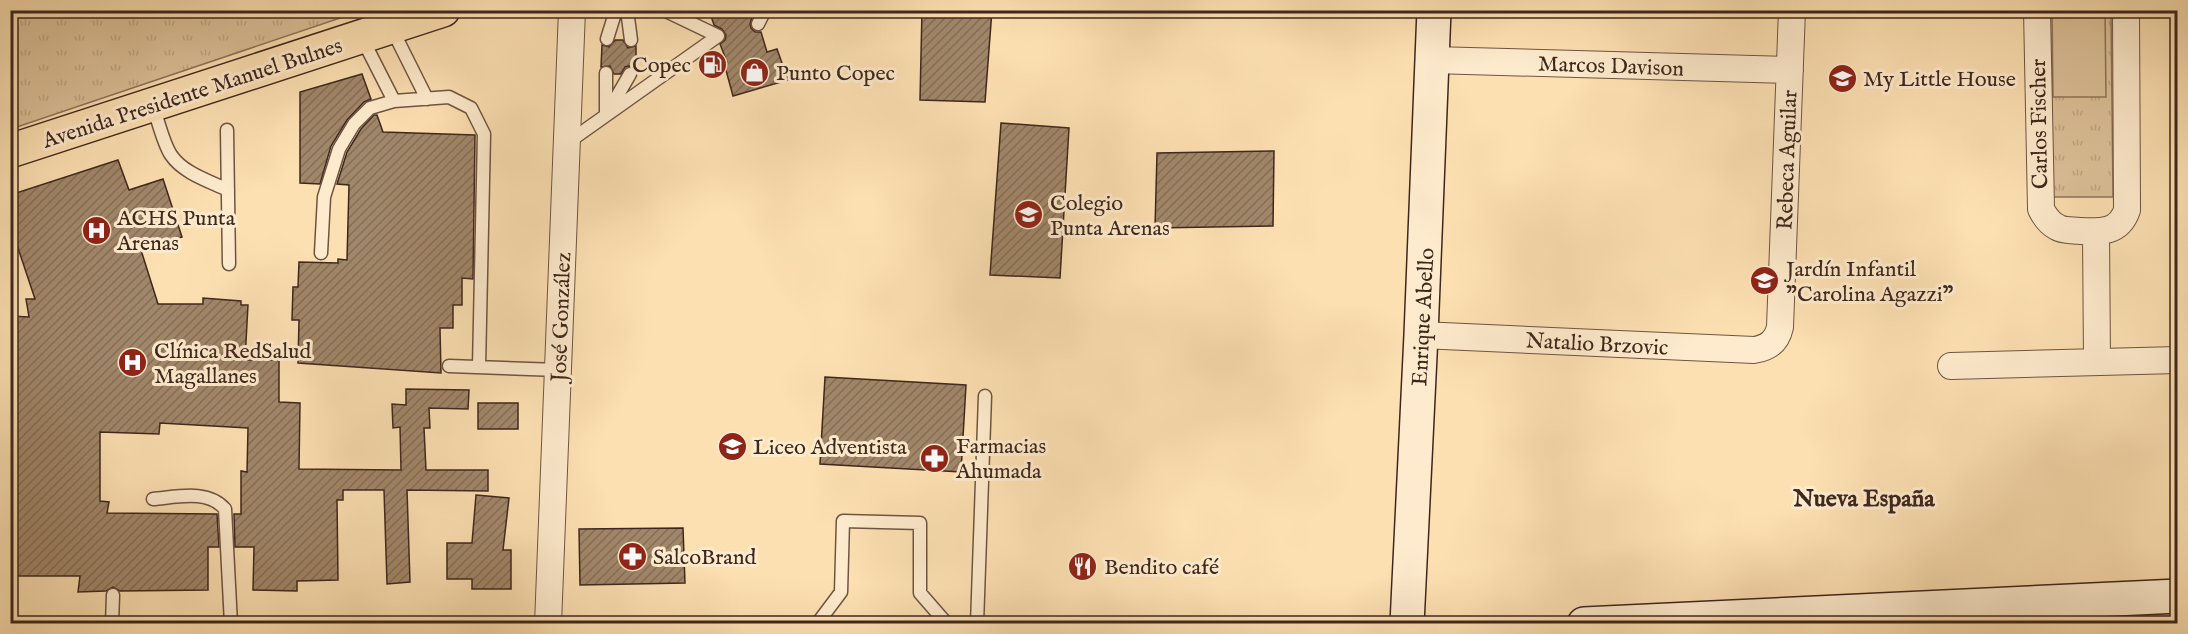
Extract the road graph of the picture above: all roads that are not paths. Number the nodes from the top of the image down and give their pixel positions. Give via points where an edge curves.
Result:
1 (443, 10) edge
2 (572, 10) edge
3 (616, 10) edge
4 (627, 10) edge
5 (664, 10) edge
6 (765, 10) edge
7 (1434, 10) edge
8 (1792, 10) edge
9 (2037, 10) edge
10 (2126, 10) edge
11 (758, 24) dead end
12 (377, 32) junction
13 (608, 39) dead end
14 (631, 40) dead end
15 (1432, 60) junction
16 (1790, 70) junction
17 (606, 73) dead end
18 (630, 74) dead end
19 (427, 99) junction
20 (394, 100) junction
21 (152, 105) junction
22 (606, 116) junction
23 (227, 130) dead end
24 (567, 143) junction
25 (10, 151) edge
26 (228, 190) junction
27 (2096, 232) junction
28 (321, 253) dead end
29 (229, 264) dead end
30 (1421, 335) junction
31 (1772, 344) joint
32 (2178, 360) edge
33 (2097, 362) junction
34 (449, 366) dead end
35 (1951, 366) dead end
36 (479, 367) junction
37 (558, 370) junction
38 (985, 396) dead end
39 (153, 499) dead end
40 (113, 595) dead end
41 (2178, 596) edge
42 (112, 624) edge
43 (231, 624) edge
44 (548, 624) edge
45 (818, 624) edge
46 (947, 624) edge
47 (977, 624) edge
48 (1407, 624) edge
49 (1584, 624) edge

1 - 12 main road, Avenida Presidente Manuel Bulnes
2 - 24 street, José González
3 - 13 lane
4 - 14 lane
5 - 22 lane via 718,36
6 - 11 lane
7 - 15 street, Enrique Abello
8 - 16 street, Rebeca Aguilar
9 - 27 street, Carlos Fischer via 2041,209 2046,218 2062,229
10 - 27 street, Carlos Fischer via 2128,202 2125,216 2115,228
12 - 19 lane
12 - 20 lane
12 - 21 main road, Avenida Presidente Manuel Bulnes
15 - 16 street, Marcos Davison
15 - 30 street, Enrique Abello
16 - 31 street, Rebeca Aguilar via 1780,327
17 - 22 lane
18 - 22 lane
19 - 20 lane
19 - 36 lane via 449,98 471,108 484,134
20 - 28 lane via 369,108 339,149 324,197
21 - 25 main road, Avenida Presidente Manuel Bulnes
21 - 26 lane via 171,155 194,174
22 - 24 lane
23 - 26 lane
24 - 37 street, José González
26 - 29 lane
27 - 33 street
30 - 31 street, Natalio Brzovic via 1754,350
30 - 48 street, Enrique Abello
32 - 33 street
33 - 35 street
34 - 36 lane
36 - 37 lane
37 - 44 street, José González
38 - 47 lane
39 - 43 lane via 203,495 219,501 225,509
40 - 42 lane
41 - 49 street
45 - 46 lane via 841,592 843,521 920,523 920,593

